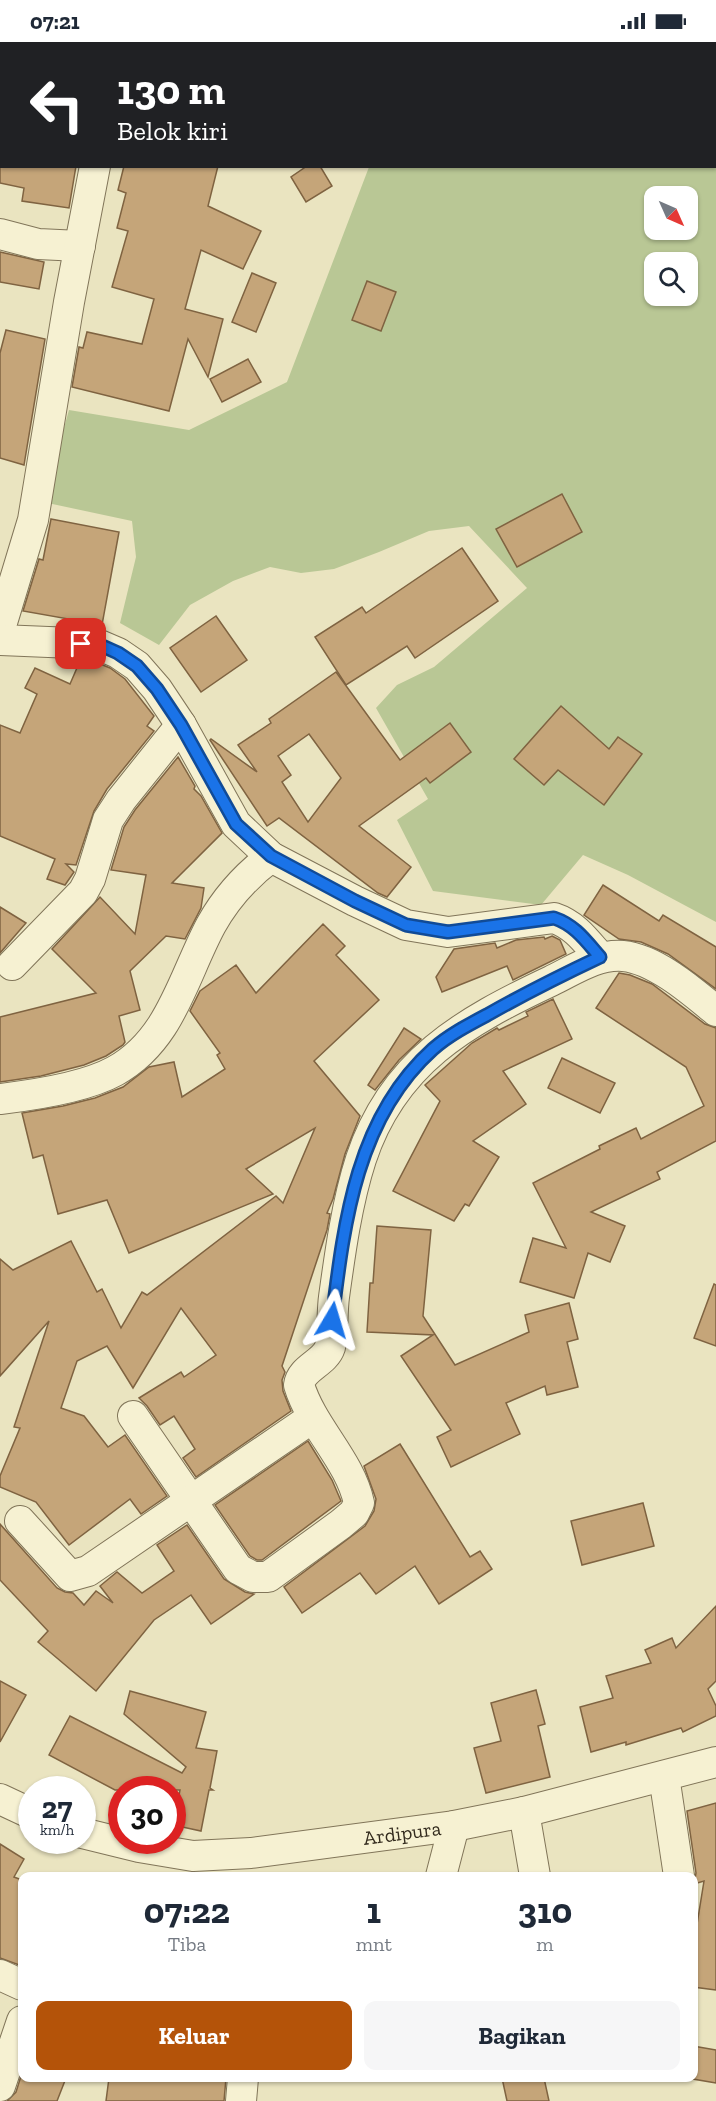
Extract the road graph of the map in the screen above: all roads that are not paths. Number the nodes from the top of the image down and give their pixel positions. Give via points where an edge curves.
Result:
1 (95, 168) edge
2 (0, 234) edge
3 (80, 246) junction
4 (0, 629) edge
5 (0, 640) edge
6 (181, 725) junction
7 (271, 856) junction
8 (600, 957) junction
9 (12, 965) dead end
10 (716, 1011) edge
11 (0, 1100) edge
12 (133, 1416) dead end
13 (312, 1418) junction
14 (192, 1500) junction
15 (20, 1521) dead end
16 (716, 1762) edge
17 (664, 1776) junction
18 (0, 1800) edge
19 (18, 1808) edge
20 (524, 1812) junction
21 (454, 1826) junction
22 (96, 1836) edge
23 (250, 1865) edge
24 (442, 1872) edge
25 (534, 1872) edge
26 (678, 1872) edge
27 (0, 1975) edge
28 (18, 1983) edge
29 (18, 2033) edge
30 (243, 2082) edge
31 (0, 2086) edge
32 (241, 2101) edge

1 - 3 street
2 - 3 street via 38,244
3 - 4 street via 33,520
5 - 6 street via 98,644 118,653 137,666
6 - 7 street via 236,824
6 - 9 street via 108,820 90,879 82,892
7 - 8 street via 406,925 448,932 554,918 578,931
7 - 11 street via 234,891 212,923 165,1024 143,1051 114,1072 75,1086
8 - 10 street via 624,956 651,965
8 - 13 street via 460,1030 415,1068 384,1109 362,1159 340,1248 330,1346 299,1380
12 - 14 street
13 - 14 street
13 - 14 street via 350,1478 359,1503 341,1524 268,1577 253,1577 238,1569
14 - 15 street via 88,1571 70,1576
16 - 17 street, Ardipura
17 - 20 street, Ardipura
17 - 26 street
18 - 19 street
20 - 21 street, Ardipura
20 - 25 street
21 - 23 street, Ardipura
21 - 24 street
22 - 23 street, Ardipura
27 - 28 street
29 - 31 street
30 - 32 street

